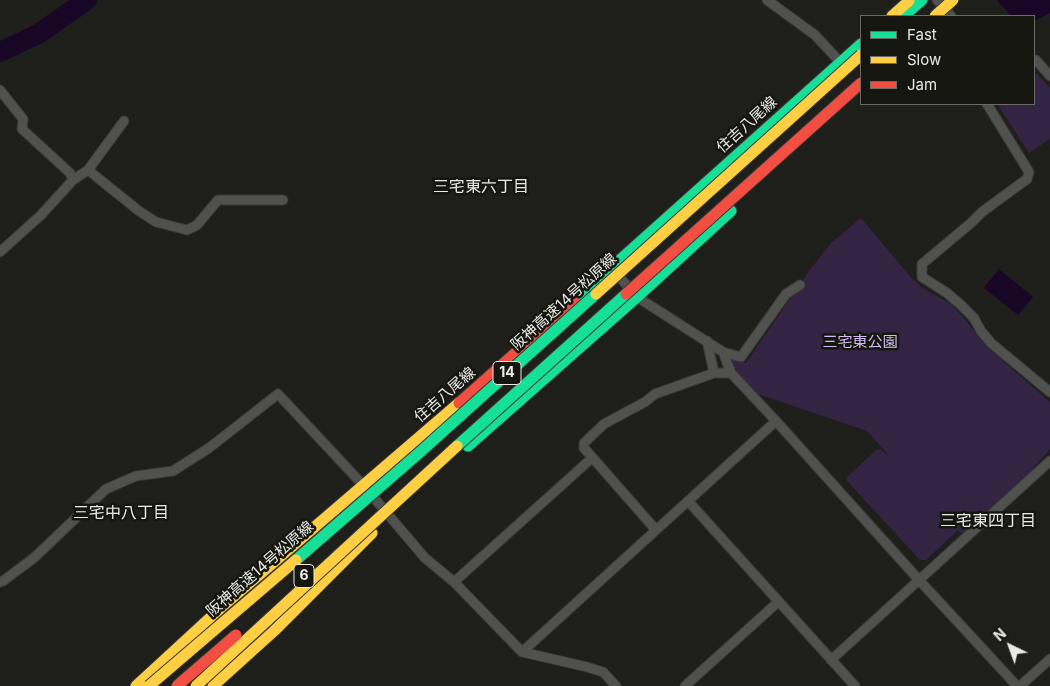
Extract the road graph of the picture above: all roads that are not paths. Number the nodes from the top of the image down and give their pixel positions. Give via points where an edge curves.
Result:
1 (767, 0) edge
2 (911, 0) edge
3 (922, 0) edge
4 (937, 0) edge
5 (953, 0) edge
6 (959, 0) edge
7 (893, 15) edge
8 (905, 15) edge
9 (936, 15) edge
10 (947, 15) edge
11 (860, 45) edge
12 (860, 56) edge
13 (1035, 61) edge
14 (840, 62) junction
15 (1050, 76) edge
16 (860, 84) edge
17 (0, 90) edge
18 (860, 91) edge
19 (987, 105) edge
20 (124, 121) dead end
21 (88, 170) junction
22 (73, 180) junction
23 (284, 200) dead end
24 (0, 252) edge
25 (611, 267) junction
26 (800, 285) dead end
27 (637, 297) junction
28 (707, 341) junction
29 (723, 352) junction
30 (714, 373) junction
31 (731, 373) junction
32 (1050, 392) edge
33 (776, 421) junction
34 (592, 458) junction
35 (1050, 462) edge
36 (432, 468) junction
37 (363, 485) junction
38 (688, 501) junction
39 (390, 516) junction
40 (656, 530) junction
41 (919, 580) junction
42 (0, 582) edge
43 (454, 582) junction
44 (778, 602) junction
45 (522, 652) junction
46 (1050, 659) edge
47 (831, 660) junction
48 (136, 686) edge
49 (149, 686) edge
50 (177, 686) edge
51 (196, 686) edge
52 (213, 686) edge
53 (616, 686) edge
54 (686, 686) edge
55 (855, 686) edge
56 (1018, 686) edge

1 - 14 street via 815,35
2 - 7 main road
3 - 8 main road
4 - 10 street
5 - 9 main road, bridge
6 - 10 main road
11 - 14 main road, 住吉八尾線
12 - 49 main road, 阪神高速14号松原線 / 14, bridge via 419,453
13 - 15 street
14 - 25 main road, 住吉八尾線
16 - 36 main road, 14, bridge
17 - 22 street via 23,119 22,129 70,173
18 - 27 main road
19 - 32 street via 1029,172 1027,179 982,212 922,264 922,277 961,305 991,342
20 - 21 street
21 - 22 street
21 - 23 street via 156,222 186,230 197,225 218,200
22 - 24 street
25 - 27 street
25 - 37 main road, 住吉八尾線
26 - 29 street via 786,294 744,359
27 - 28 street
27 - 39 main road
28 - 29 street
28 - 30 street
29 - 31 street
30 - 31 street
30 - 34 street via 655,394 604,424 584,443
31 - 33 street
33 - 38 street
33 - 41 street
34 - 40 street
34 - 43 street
35 - 41 street
36 - 50 main road, 6, bridge
36 - 51 main road, 14, bridge
37 - 39 street
37 - 42 street via 278,394 210,448 173,471 136,476 106,489 35,557
37 - 48 main road, 住吉八尾線
38 - 40 street
38 - 44 street
39 - 43 street via 425,558
39 - 52 main road via 274,632
40 - 45 street
41 - 47 street
41 - 56 street
43 - 45 street
44 - 47 street
44 - 54 street
45 - 53 street via 603,672
46 - 56 street
47 - 55 street

